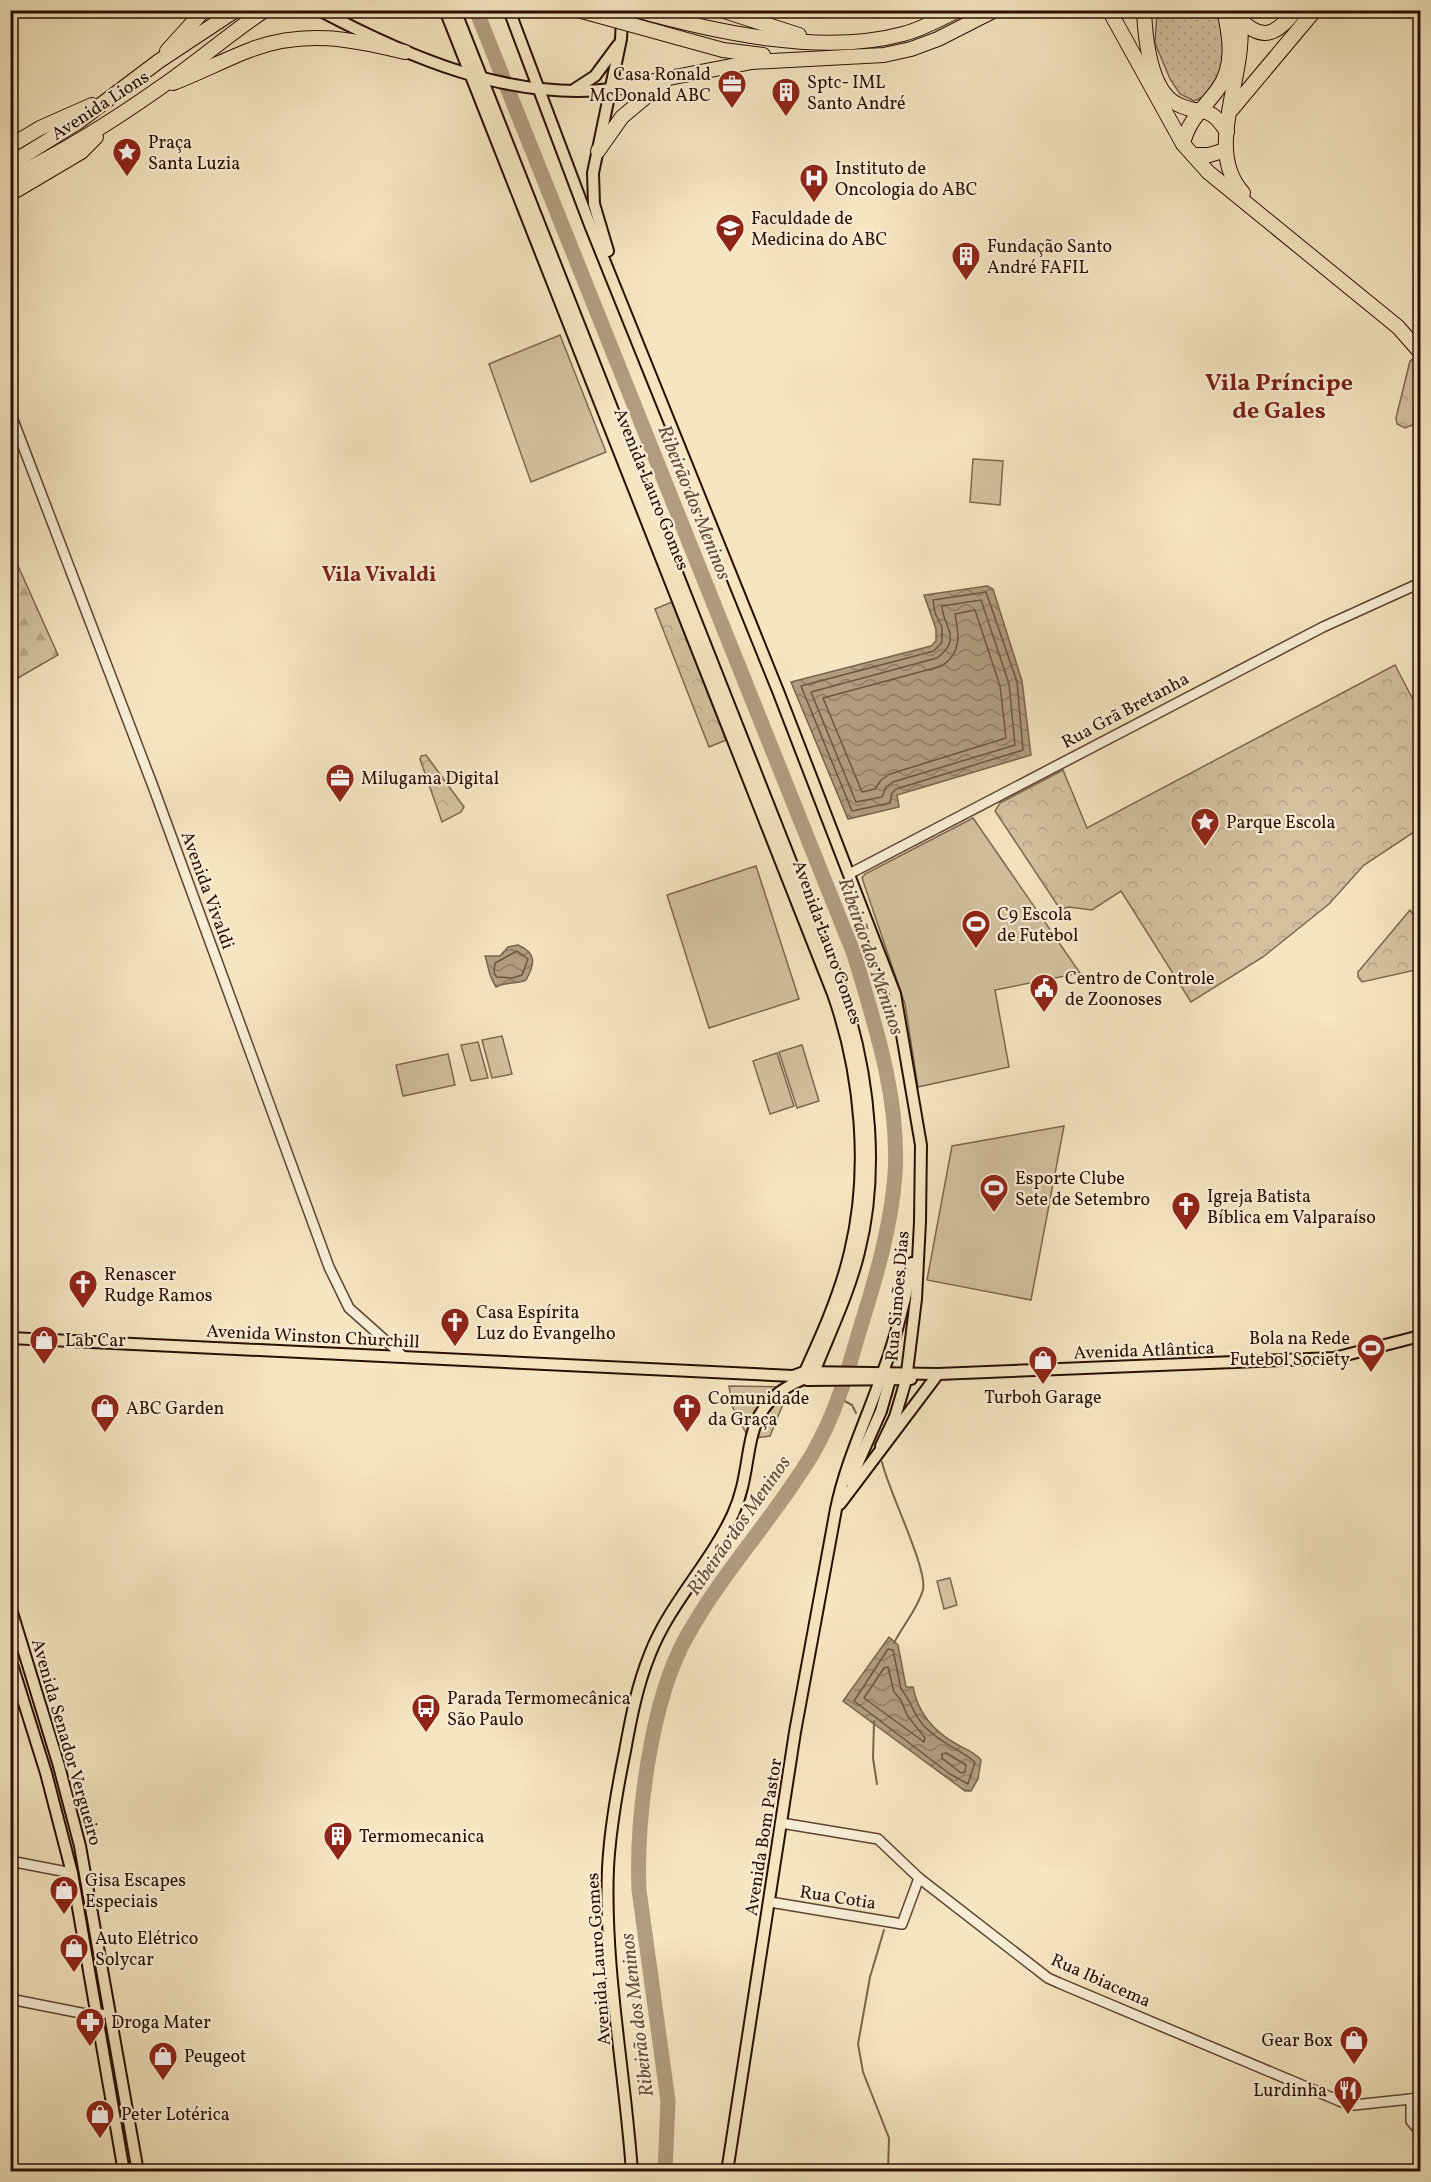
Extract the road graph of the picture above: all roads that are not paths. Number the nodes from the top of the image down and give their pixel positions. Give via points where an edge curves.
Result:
1 (204, 10) edge
2 (236, 10) edge
3 (265, 10) edge
4 (319, 10) edge
5 (446, 10) edge
6 (455, 10) edge
7 (509, 10) edge
8 (578, 10) edge
9 (618, 10) edge
10 (636, 10) edge
11 (721, 10) edge
12 (958, 10) edge
13 (995, 10) edge
14 (1109, 10) edge
15 (1144, 10) edge
16 (1296, 10) edge
17 (1315, 10) edge
18 (1232, 13) edge
19 (621, 39) junction
20 (815, 40) junction
21 (405, 52) junction
22 (793, 58) junction
23 (159, 61) junction
24 (480, 77) junction
25 (670, 77) junction
26 (162, 86) junction
27 (537, 87) junction
28 (575, 89) junction
29 (612, 89) junction
30 (113, 96) junction
31 (126, 109) junction
32 (1201, 110) junction
33 (1230, 110) junction
34 (1227, 132) junction
35 (1183, 144) junction
36 (10, 146) edge
37 (1226, 150) junction
38 (598, 151) junction
39 (1193, 155) junction
40 (10, 164) edge
41 (10, 178) edge
42 (10, 194) edge
43 (585, 208) junction
44 (1260, 213) junction
45 (598, 222) junction
46 (618, 289) junction
47 (1398, 327) junction
48 (1420, 342) edge
49 (1420, 352) edge
50 (10, 412) edge
51 (1420, 583) edge
52 (849, 874) junction
53 (920, 1222) junction
54 (1420, 1336) edge
55 (10, 1338) edge
56 (404, 1357) junction
57 (938, 1374) junction
58 (810, 1376) junction
59 (907, 1376) junction
60 (886, 1377) junction
61 (881, 1446) junction
62 (839, 1505) junction
63 (10, 1606) edge
64 (10, 1658) edge
65 (782, 1823) junction
66 (10, 1861) edge
67 (72, 1873) junction
68 (919, 1878) junction
69 (770, 1902) junction
70 (10, 1999) edge
71 (109, 2013) junction
72 (96, 2016) junction
73 (1416, 2099) edge
74 (1420, 2132) edge
75 (123, 2172) edge
76 (138, 2172) edge
77 (632, 2172) edge
78 (727, 2172) edge

1 - 23 highway
2 - 23 highway, Avenida Lions
3 - 26 highway, Avenida Lions
4 - 21 main road
5 - 24 main road, Avenida Lauro Gomes
6 - 24 main road, Avenida Lauro Gomes
7 - 27 main road
8 - 22 highway, bridge via 723,50
9 - 19 main road
10 - 20 highway via 704,29 759,38
11 - 20 highway
12 - 20 highway via 904,34 877,39
13 - 22 highway via 911,49 884,55
14 - 35 highway
15 - 32 highway via 1148,51 1165,93 1175,104
16 - 18 highway via 1280,29 1271,33 1256,32
17 - 33 highway
18 - 32 highway via 1226,73
18 - 33 highway via 1241,49
19 - 28 main road via 600,71
19 - 29 main road
21 - 24 main road
21 - 26 highway via 340,38 294,38 250,50
22 - 25 highway
23 - 30 highway, Avenida Lions
24 - 27 main road
24 - 58 main road, Avenida Lauro Gomes via 850,1020 861,1066 868,1141 866,1218 854,1270
25 - 29 highway
25 - 38 highway via 622,117
26 - 31 highway, Avenida Lions
27 - 28 main road
27 - 43 main road
28 - 29 main road
29 - 38 main road
30 - 36 highway via 40,128
30 - 40 highway, Avenida Lions
31 - 41 highway, Avenida Lions via 70,147
31 - 42 highway via 81,152
32 - 34 highway via 1218,119
32 - 35 highway via 1189,126
33 - 34 highway
34 - 37 highway
35 - 39 highway
37 - 39 highway
37 - 44 highway via 1233,182
38 - 45 main road via 593,184
39 - 44 highway via 1217,180
43 - 45 main road
43 - 46 main road
44 - 47 highway
45 - 46 main road
46 - 52 main road
47 - 48 highway
47 - 49 highway
50 - 56 street, Avenida Vivaldi via 154,789 329,1267 349,1308
51 - 52 street, Rua Grã Bretanha via 1323,627
52 - 53 main road, Rua Simões Dias via 895,994 902,1025 921,1145
53 - 59 main road, Rua Simões Dias
53 - 60 main road, Rua Simões Dias
54 - 57 main road, Avenida Atlântica via 1334,1358
55 - 56 main road, Avenida Winston Churchill
56 - 58 main road, Avenida Winston Churchill
57 - 59 main road, Avenida Atlântica
57 - 61 main road, Avenida Bom Pastor
58 - 60 main road, Avenida Atlântica
58 - 77 main road, Avenida Lauro Gomes via 782,1388 760,1413 734,1513 660,1632 633,1708 608,1870 610,1939
59 - 60 main road, Avenida Atlântica
59 - 61 main road, Avenida Bom Pastor via 895,1417
60 - 62 main road, Avenida Bom Pastor via 843,1475
61 - 62 main road, Avenida Bom Pastor
62 - 65 main road, Avenida Bom Pastor via 803,1684
63 - 71 main road, Avenida Senador Vergueiro via 71,1806
64 - 67 main road, Avenida Senador Vergueiro
65 - 68 street, Rua Ibiacema via 878,1839
65 - 69 main road, Avenida Bom Pastor
66 - 67 street
67 - 72 main road, Avenida Senador Vergueiro
68 - 69 street, Rua Cotia via 902,1923
68 - 73 street, Rua Ibiacema via 1048,1978 1342,2102 1354,2105
69 - 78 main road, Avenida Bom Pastor
70 - 72 street
71 - 72 street
71 - 76 main road, Avenida Senador Vergueiro
72 - 75 main road, Avenida Senador Vergueiro
73 - 74 street via 1411,2121

